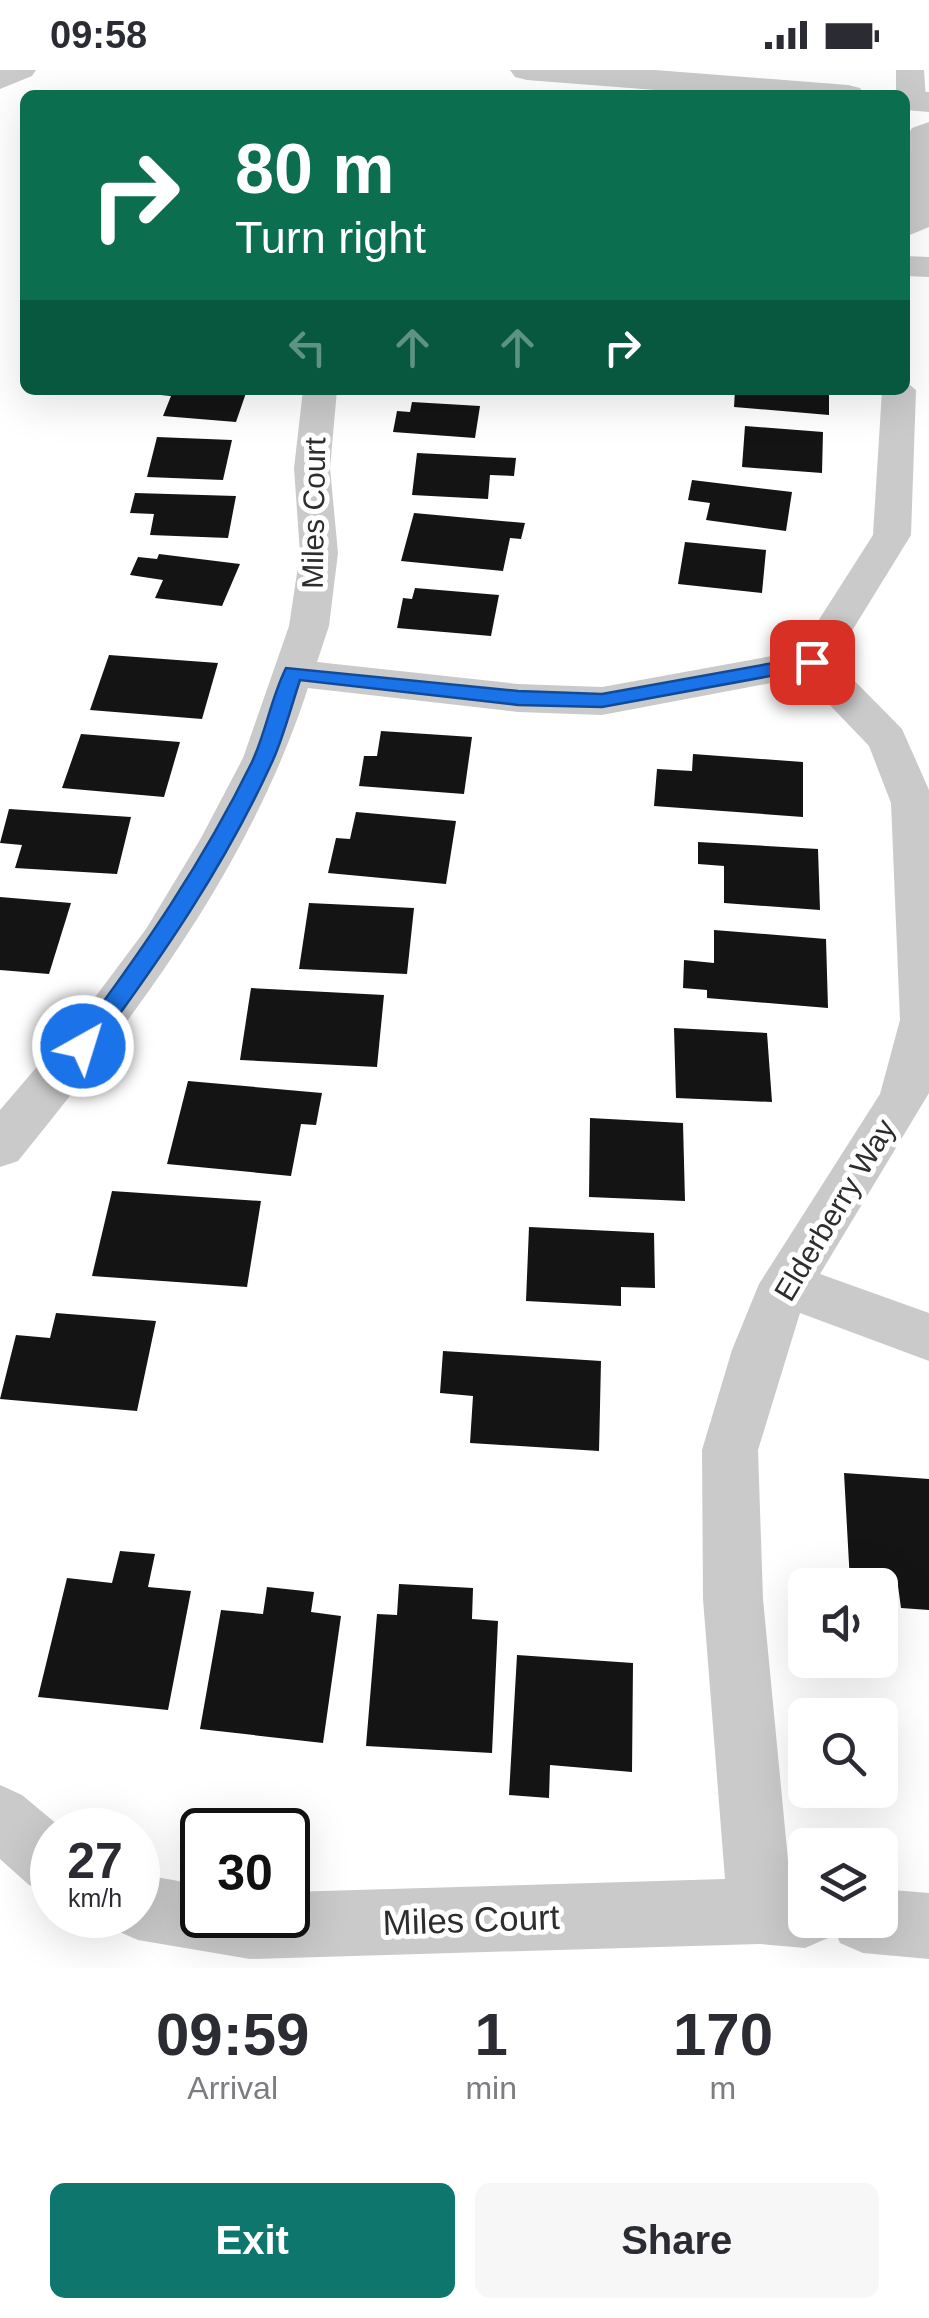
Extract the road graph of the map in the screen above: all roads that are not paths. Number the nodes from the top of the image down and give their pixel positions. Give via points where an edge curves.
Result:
1 (7, 70) edge
2 (22, 70) edge
3 (530, 70) edge
4 (0, 78) edge
5 (768, 90) edge
6 (929, 131) edge
7 (910, 224) edge
8 (319, 395) edge
9 (899, 395) edge
10 (812, 662) junction
11 (293, 673) junction
12 (0, 1146) edge
13 (785, 1284) junction
14 (929, 1337) edge
15 (0, 1817) edge
16 (30, 1843) edge
17 (160, 1911) edge
18 (782, 1913) edge
19 (898, 1923) edge
20 (929, 1926) edge

1 - 4 street
2 - 4 street
3 - 5 street
6 - 7 street via 923,134 922,218
8 - 11 street, Miles Court via 312,468 320,553 309,626
9 - 10 street via 892,535
10 - 11 street via 602,700 518,698
10 - 13 street, Elderberry Way via 887,739 913,803 924,1020 902,1099
11 - 12 street, Miles Court via 264,758 162,941
13 - 14 street
13 - 18 street, Elderberry Way via 730,1450 733,1599
15 - 16 street
17 - 18 street, Miles Court via 250,1926
19 - 20 street

